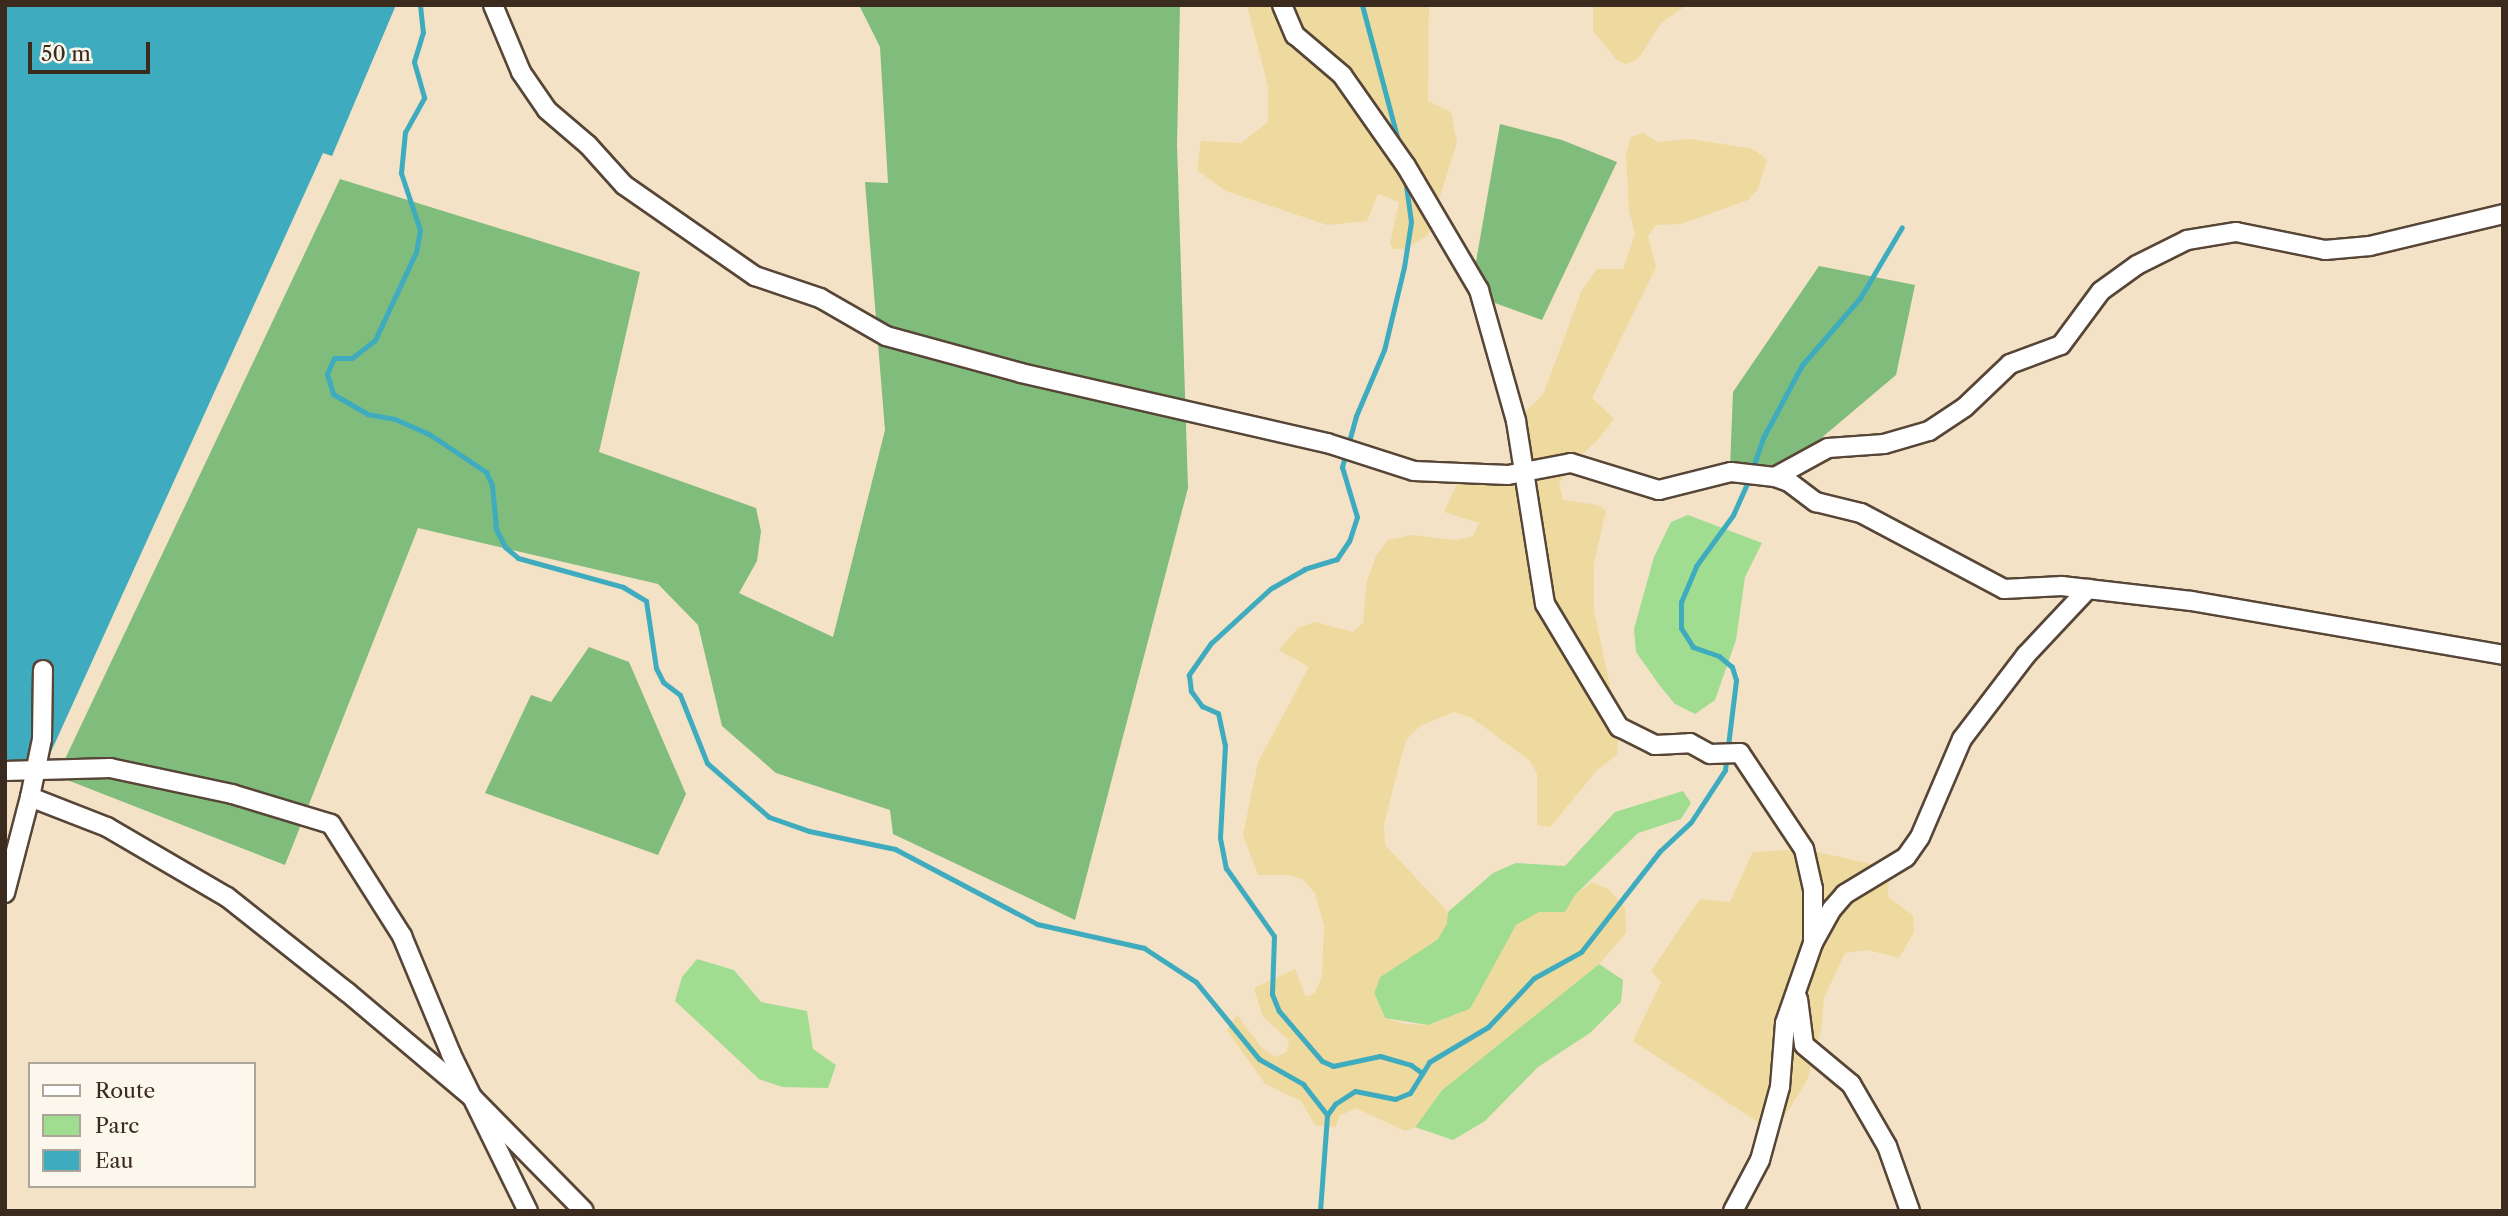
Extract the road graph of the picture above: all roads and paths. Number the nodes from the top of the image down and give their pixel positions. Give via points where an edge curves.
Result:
1 (493, 5) edge
2 (1282, 5) edge
3 (2503, 214) edge
4 (1524, 471) junction
5 (1775, 477) junction
6 (2088, 589) junction
7 (2503, 655) edge
8 (43, 670) dead end
9 (36, 770) junction
10 (5, 771) edge
11 (30, 797) junction
12 (5, 893) edge
13 (1813, 943) junction
14 (1798, 988) junction
15 (473, 1098) junction
16 (528, 1211) edge
17 (584, 1211) edge
18 (1733, 1211) edge
19 (1910, 1211) edge

1 - 4 street via 521,72 547,110 588,145 624,185 755,276 820,298 886,336 1021,373 1327,443 1414,471 1461,476
2 - 4 street via 1295,35 1342,75 1406,166 1479,290 1516,421
3 - 5 street via 2371,246 2325,250 2236,232 2188,240 2137,265 2101,291 2061,345 2018,359 1965,407 1928,430 1884,444 1828,449
4 - 5 street via 1571,463 1659,490 1731,472
4 - 13 street via 1545,604 1597,692 1619,727 1641,741 1690,743 1710,754 1740,753 1804,849 1813,889
5 - 6 street via 1816,502 1861,513 2004,589
6 - 7 street via 2191,601
6 - 13 street via 2026,655 1962,739 1920,837 1906,857 1844,894
8 - 9 street via 42,739
9 - 10 street
9 - 11 street
9 - 15 street via 110,768 232,793 331,824 402,936
11 - 12 street
11 - 15 street via 107,827 227,897
13 - 14 street
14 - 18 street via 1785,1023 1780,1087 1760,1160
14 - 19 street via 1804,1045 1851,1083 1887,1146
15 - 16 street
15 - 17 street

